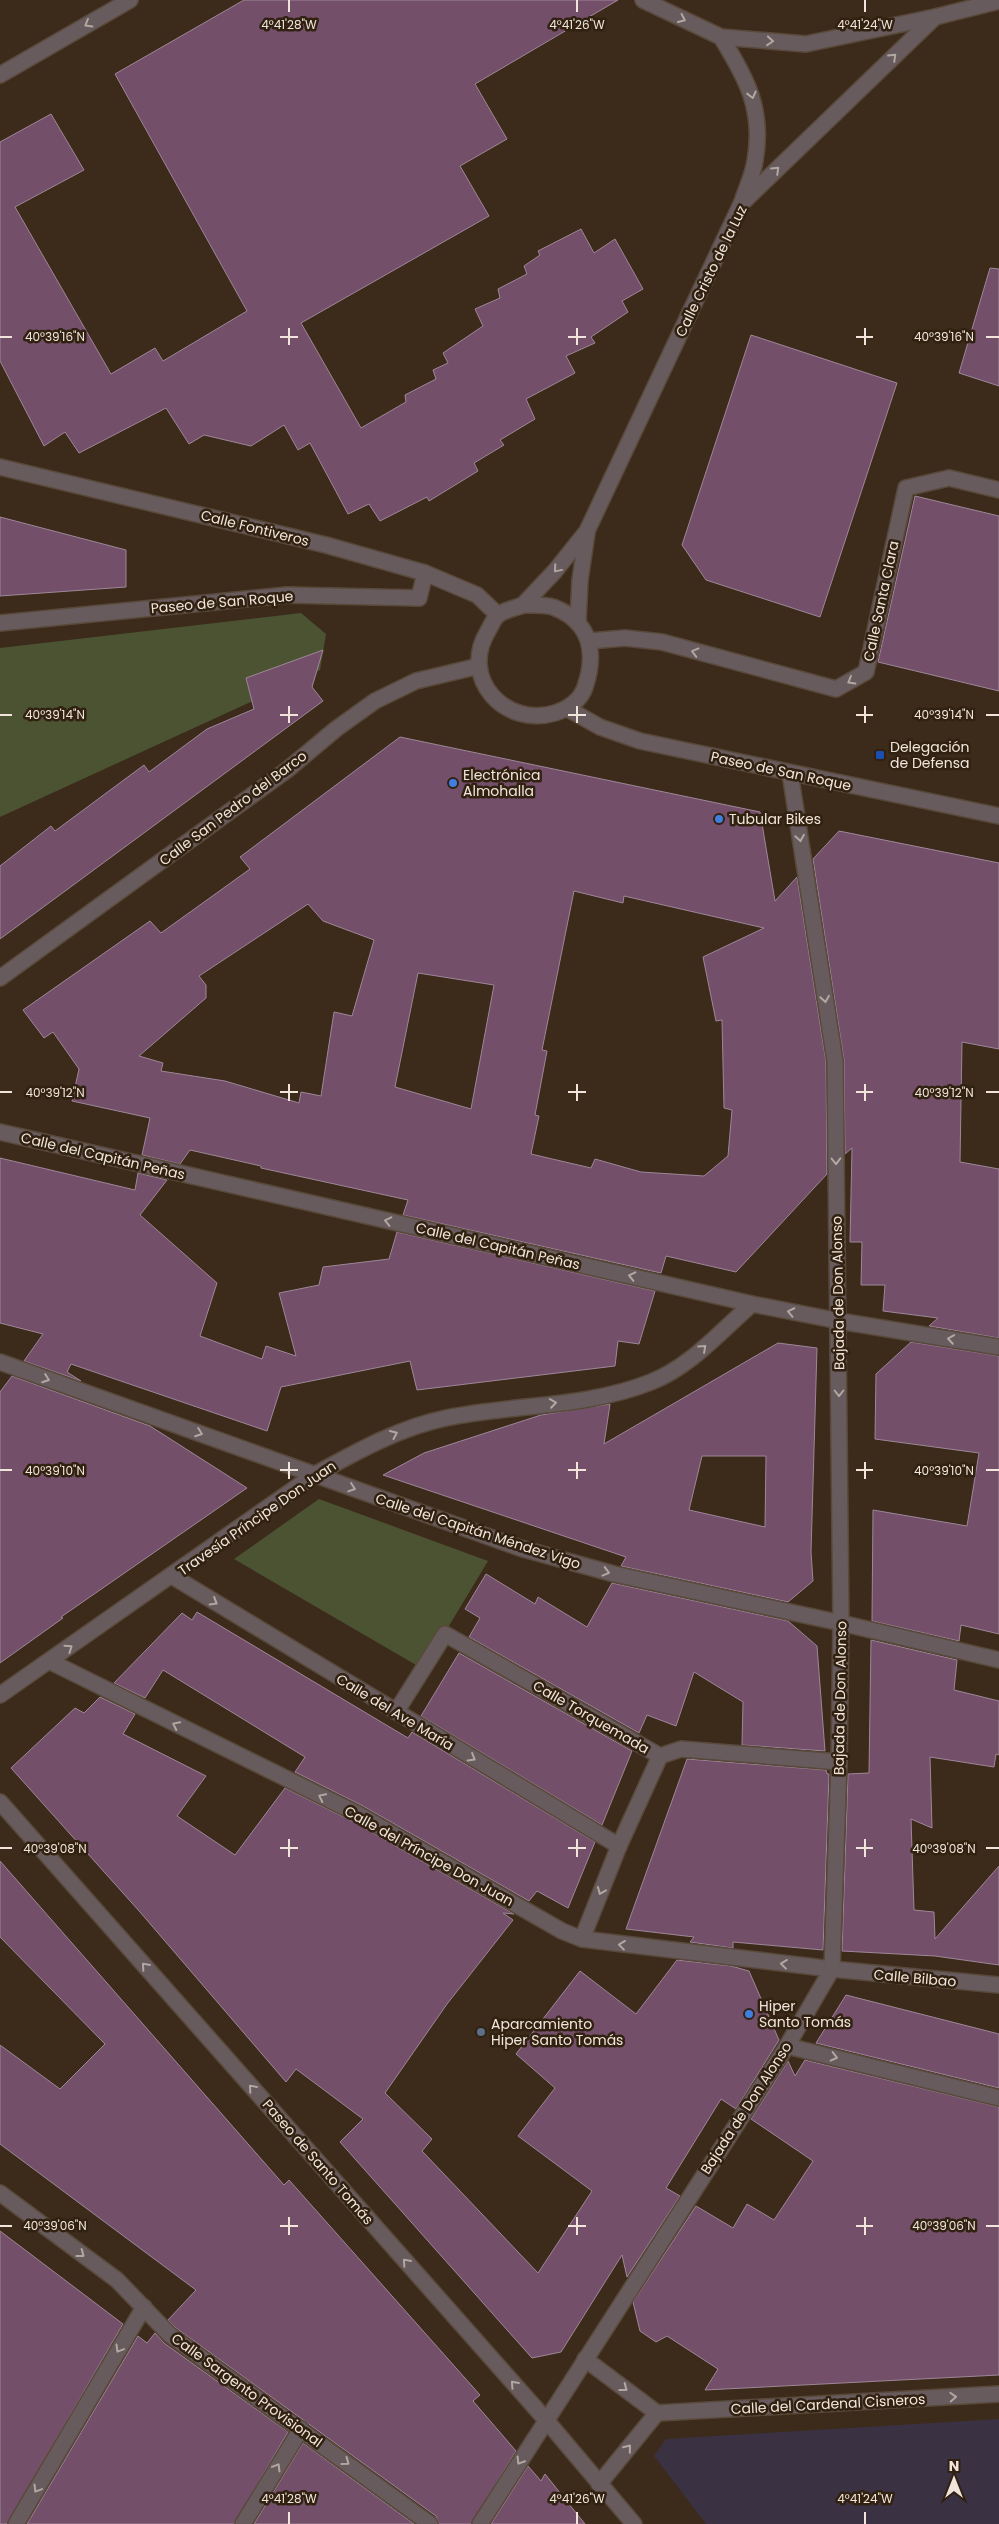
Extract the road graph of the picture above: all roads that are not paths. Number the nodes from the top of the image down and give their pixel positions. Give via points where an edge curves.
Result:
1 (130, 0) edge
2 (643, 0) edge
3 (999, 1) edge
4 (935, 17) junction
5 (721, 37) junction
6 (0, 75) edge
7 (741, 204) junction
8 (0, 467) edge
9 (999, 490) edge
10 (587, 531) junction
11 (425, 573) junction
12 (523, 605) junction
13 (498, 615) junction
14 (578, 621) junction
15 (0, 623) edge
16 (589, 641) junction
17 (479, 666) junction
18 (568, 709) junction
19 (790, 773) junction
20 (999, 816) edge
21 (0, 978) edge
22 (0, 1132) edge
23 (752, 1304) junction
24 (839, 1321) junction
25 (999, 1347) edge
26 (0, 1362) edge
27 (314, 1475) junction
28 (172, 1576) junction
29 (841, 1622) junction
30 (999, 1660) edge
31 (49, 1661) junction
32 (0, 1695) edge
33 (396, 1712) junction
34 (660, 1756) junction
35 (839, 1762) junction
36 (0, 1802) edge
37 (619, 1846) junction
38 (582, 1939) junction
39 (832, 1970) junction
40 (999, 1986) edge
41 (787, 2046) junction
42 (999, 2098) edge
43 (0, 2193) edge
44 (144, 2307) junction
45 (585, 2358) junction
46 (999, 2394) edge
47 (658, 2413) junction
48 (546, 2420) junction
49 (300, 2429) junction
50 (599, 2484) junction
51 (16, 2524) edge
52 (243, 2524) edge
53 (430, 2524) edge
54 (480, 2524) edge
55 (634, 2524) edge

1 -> 6 street
2 -> 5 street
3 - 4 street, Calle Cristo de la Luz
5 -> 4 street via 806,44
7 -> 4 street, Calle Cristo de la Luz
5 -> 7 street via 750,88 757,117 755,162
7 - 10 street, Calle Cristo de la Luz
8 - 11 street, Calle Fontiveros via 326,545
9 -> 16 street, Calle Santa Clara via 949,478 906,488 866,672 836,689 662,642 625,638
10 -> 12 street, Calle Cristo de la Luz
10 - 14 street, Calle Cristo de la Luz
11 - 13 street, Calle Fontiveros via 477,596
11 - 15 street, Paseo de San Roque via 419,598 287,595
12 - 13 street
12 - 14 street via 552,606
13 - 17 street via 483,638
14 - 16 street
16 - 18 street via 591,669 584,691
17 - 18 street via 489,694 510,711 540,717
17 - 21 street, Calle San Pedro del Barco via 416,681 375,701 286,770
18 - 19 street, Paseo de San Roque via 600,727 640,741
19 - 20 street, Paseo de San Roque
19 -> 24 street, Bajada de Don Alonso via 835,1061
23 -> 22 street, Calle del Capitán Peñas
24 -> 23 street, Calle del Capitán Peñas
27 -> 23 street, Travesía Príncipe Don Juan via 400,1431 446,1418 612,1395 652,1382 688,1361
25 -> 24 street, Calle del Capitán Peñas
24 -> 29 street, Bajada de Don Alonso
26 -> 27 street, Calle del Capitán Méndez Vigo
27 - 28 street, Travesía Príncipe Don Juan
27 -> 29 street, Calle del Capitán Méndez Vigo via 565,1561
31 -> 28 street, Travesía Príncipe Don Juan
28 -> 33 street, Calle del Ave María
29 - 30 street, Calle del Capitán Méndez Vigo
29 - 35 street, Bajada de Don Alonso
31 - 32 street, Travesía Príncipe Don Juan
38 -> 31 street, Calle del Príncipe Don Juan via 562,1931 358,1814
33 - 34 street, Calle Torquemada via 445,1634
33 -> 37 street, Calle del Ave María
34 - 35 street, Calle Torquemada via 681,1749
34 - 37 street
35 - 39 street, Bajada de Don Alonso
48 -> 36 street, Paseo de Santo Tomás
37 -> 38 street
39 -> 38 street, Calle del Príncipe Don Juan
39 - 40 street, Calle Bilbao
39 - 41 street, Bajada de Don Alonso
41 -> 42 street
41 - 45 street, Bajada de Don Alonso
43 -> 44 street, Calle Sargento Provisional via 117,2280
44 - 49 street, Calle Sargento Provisional via 170,2335
44 -> 51 street
45 -> 47 street
45 - 48 street, Bajada de Don Alonso
47 -> 46 street, Calle del Cardenal Cisneros
50 -> 47 street
48 - 50 street, Paseo de Santo Tomás
48 -> 54 street, Bajada de Don Alonso
52 -> 49 street
49 -> 53 street, Calle Sargento Provisional
50 - 55 street, Paseo de Santo Tomás

